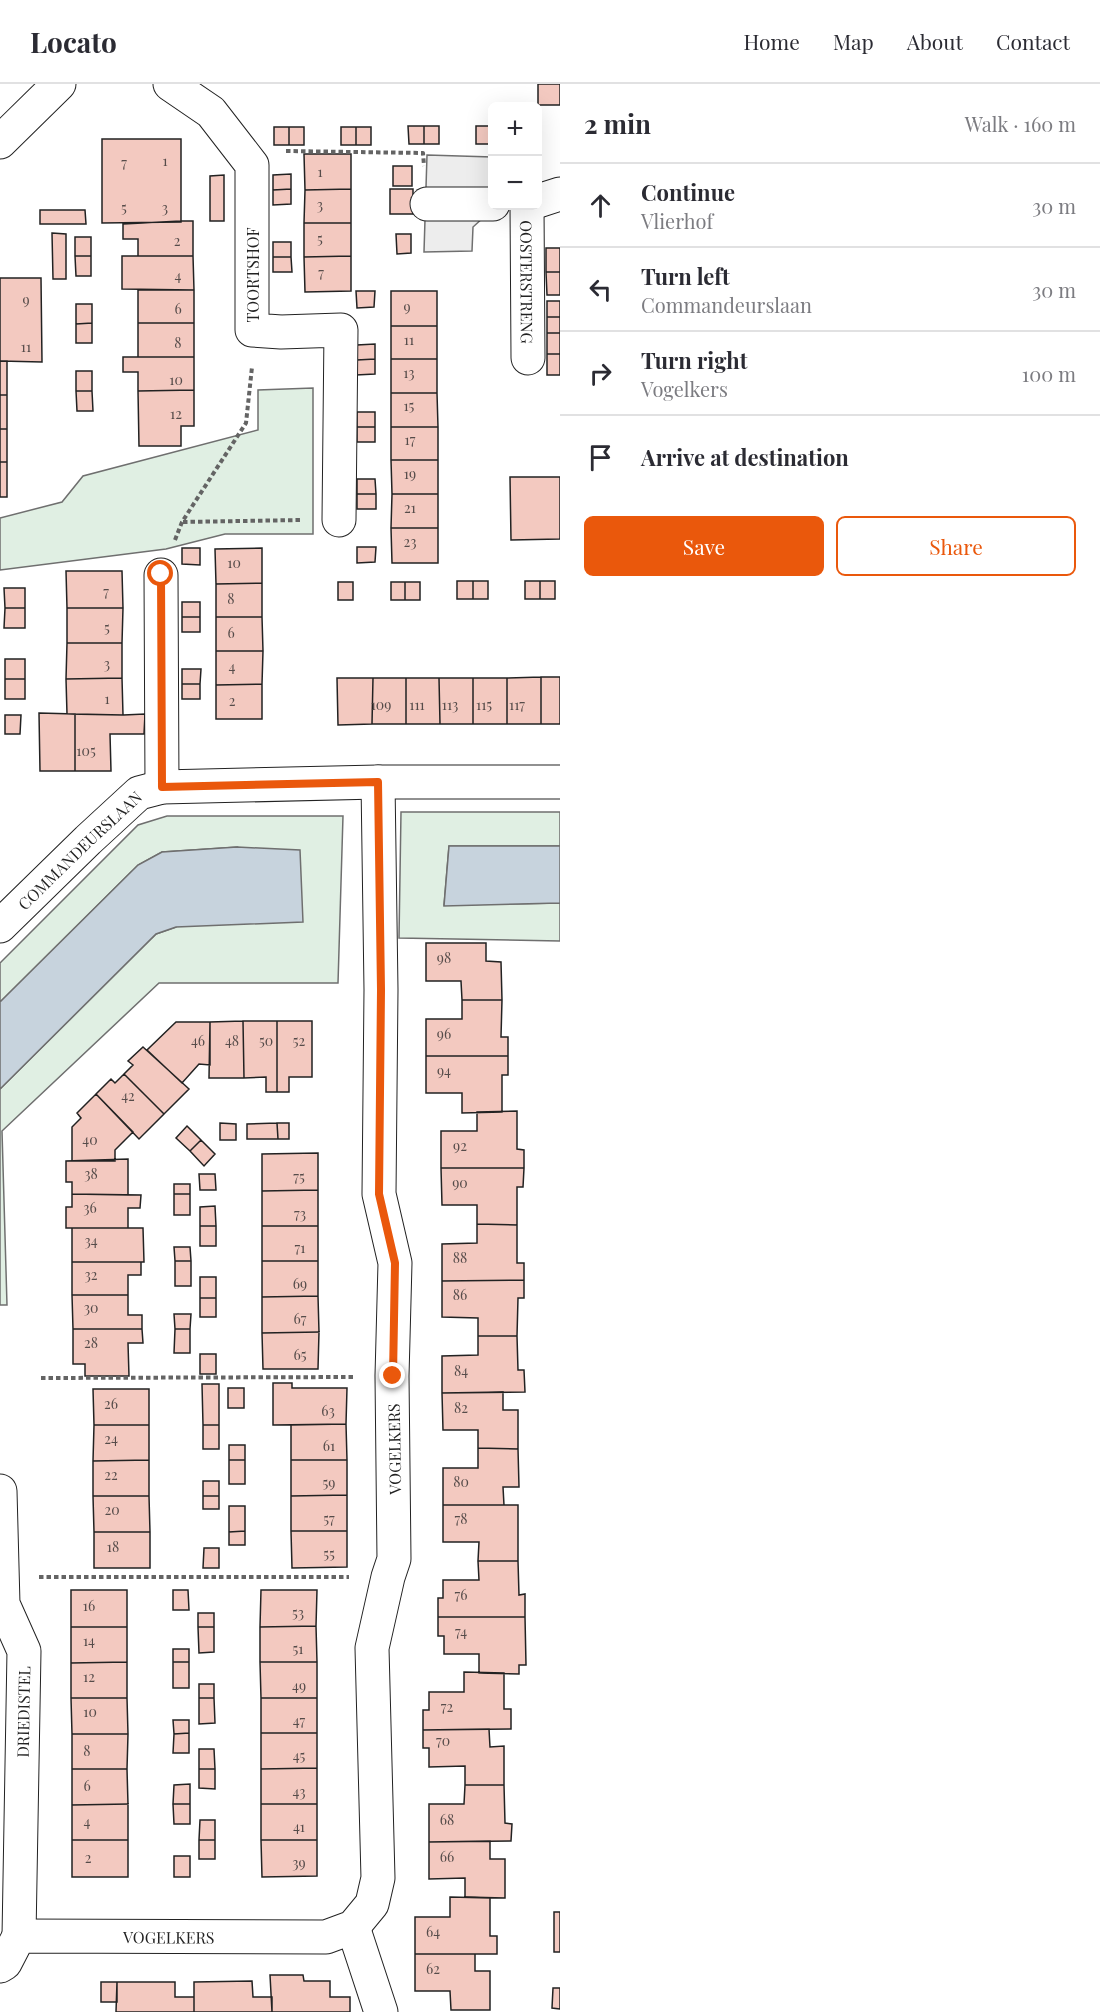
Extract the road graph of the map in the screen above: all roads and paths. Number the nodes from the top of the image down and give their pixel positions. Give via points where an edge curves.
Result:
1 (59, 84) edge
2 (170, 84) edge
3 (0, 142) edge
4 (241, 150) junction
5 (560, 194) edge
6 (542, 199) edge
7 (427, 204) joint
8 (488, 204) edge
9 (527, 210) edge
10 (252, 330) junction
11 (528, 358) dead end
12 (339, 520) joint
13 (182, 522) junction
14 (161, 574) joint
15 (378, 782) junction
16 (560, 782) edge
17 (162, 787) junction
18 (0, 926) edge
19 (393, 1376) junction
20 (41, 1378) dead end
21 (0, 1491) edge
22 (2, 1577) junction
23 (388, 1577) junction
24 (353, 1927) junction
25 (19, 1936) junction
26 (0, 1966) edge
27 (381, 2012) edge

1 - 3 street
2 - 4 street, TOORTSHOF via 211,112
4 - 7 path via 423,153
4 - 10 street, TOORTSHOF via 252,165
5 - 6 street, OOSTERSTRENG
7 - 8 street
9 - 11 street, OOSTERSTRENG
10 - 12 street, TOORTSHOF via 341,330
10 - 13 path via 246,423
12 - 13 path
13 - 14 path
14 - 17 street
15 - 16 street, COMMANDEURSLAAN
15 - 17 street, COMMANDEURSLAAN
15 - 19 street, VOGELKERS via 379,1194 395,1263
17 - 18 street, COMMANDEURSLAAN via 140,793
19 - 20 path
19 - 23 street, VOGELKERS via 394,1559
21 - 22 street, DRIEDISTEL
22 - 23 path
22 - 25 street, DRIEDISTEL via 3,1604 24,1652
23 - 24 street, VOGELKERS via 372,1648 378,1878 372,1904
24 - 25 street, VOGELKERS via 326,1937
24 - 27 street
25 - 26 street

